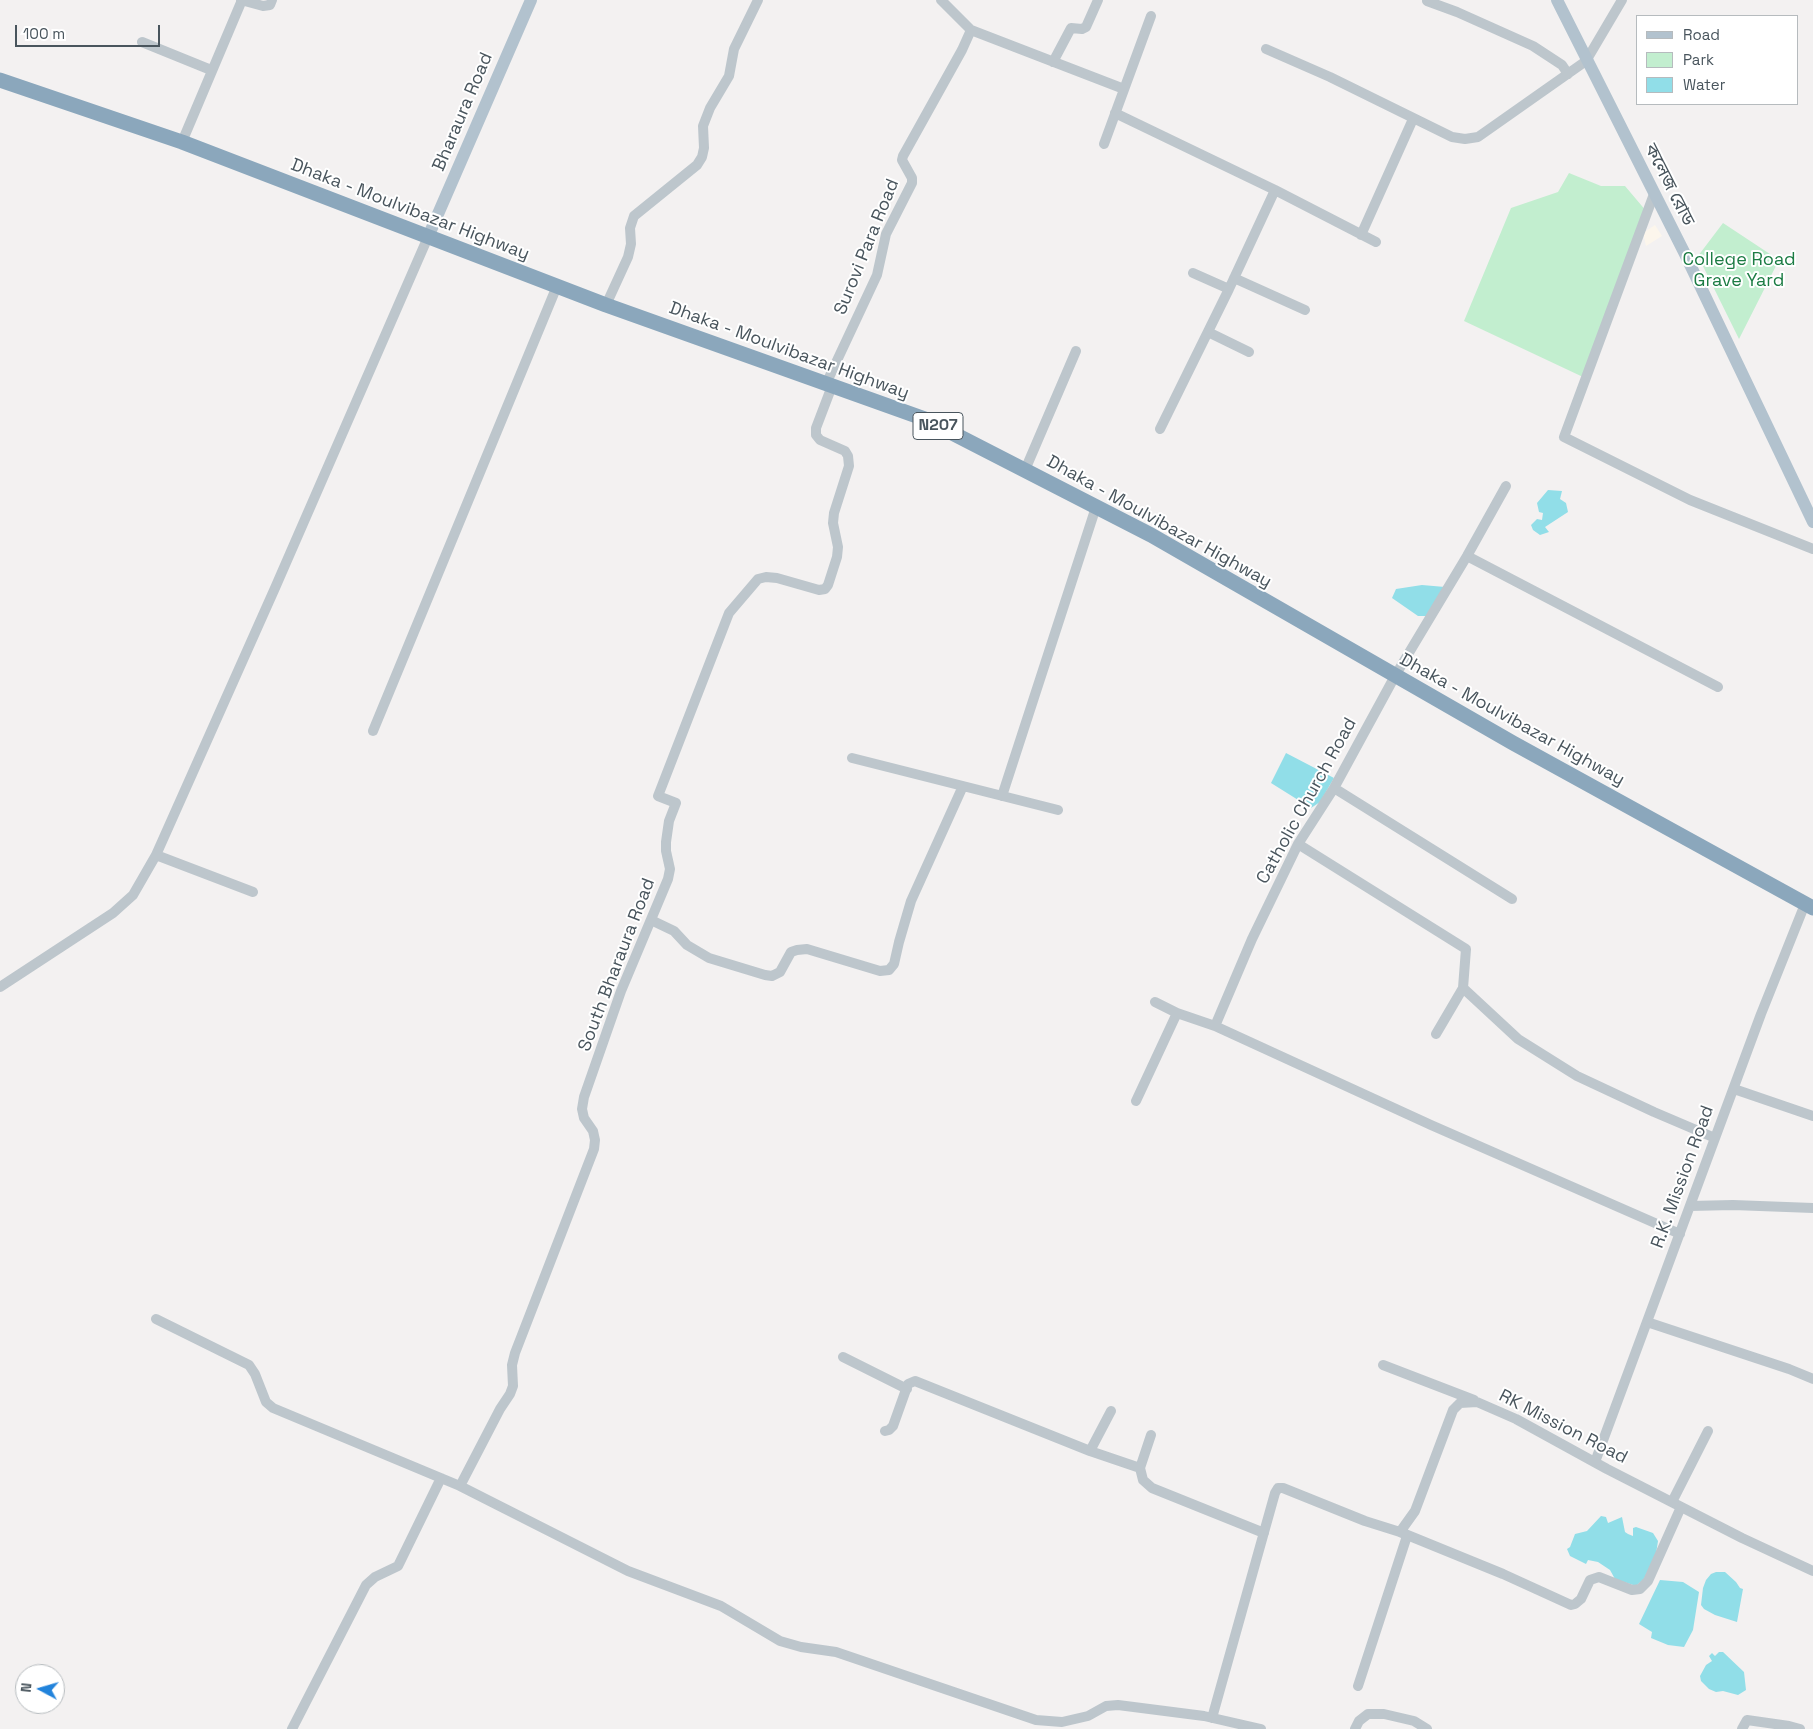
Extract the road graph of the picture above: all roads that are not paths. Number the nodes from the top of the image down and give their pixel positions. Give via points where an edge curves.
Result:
1 (241, 0) edge
2 (272, 0) edge
3 (530, 0) edge
4 (758, 0) edge
5 (941, 0) edge
6 (1098, 0) edge
7 (1557, 0) edge
8 (1622, 0) edge
9 (1427, 1) edge
10 (1150, 16) dead end
11 (971, 30) junction
12 (142, 42) dead end
13 (1266, 49) dead end
14 (1586, 61) junction
15 (1053, 62) junction
16 (211, 70) junction
17 (1568, 74) junction
18 (0, 80) edge
19 (1124, 89) junction
20 (1115, 114) junction
21 (1413, 119) junction
22 (182, 142) junction
23 (1104, 144) dead end
24 (1275, 190) junction
25 (1654, 194) junction
26 (1361, 235) junction
27 (428, 237) junction
28 (1376, 242) dead end
29 (1193, 273) dead end
30 (1234, 278) junction
31 (557, 286) junction
32 (1229, 289) junction
33 (606, 305) junction
34 (1305, 310) dead end
35 (1208, 332) junction
36 (1076, 351) dead end
37 (1249, 352) dead end
38 (829, 385) junction
39 (1160, 429) dead end
40 (1025, 470) junction
41 (1506, 486) dead end
42 (1096, 507) junction
43 (1813, 522) edge
44 (1813, 549) edge
45 (1467, 556) junction
46 (1396, 676) junction
47 (1718, 687) dead end
48 (373, 731) dead end
49 (852, 758) dead end
50 (963, 786) junction
51 (1334, 788) junction
52 (1002, 796) junction
53 (1058, 810) dead end
54 (1298, 844) junction
55 (156, 855) junction
56 (253, 892) dead end
57 (1512, 899) dead end
58 (1809, 906) edge
59 (651, 920) junction
60 (0, 987) edge
61 (1463, 988) junction
62 (1155, 1002) dead end
63 (1177, 1013) junction
64 (1215, 1026) junction
65 (1436, 1034) dead end
66 (1734, 1089) junction
67 (1136, 1101) dead end
68 (1813, 1116) edge
69 (1715, 1138) junction
70 (1690, 1206) junction
71 (1813, 1208) edge
72 (1680, 1234) junction
73 (156, 1319) dead end
74 (1647, 1322) junction
75 (843, 1357) dead end
76 (1383, 1364) dead end
77 (1813, 1380) edge
78 (906, 1389) junction
79 (1477, 1402) junction
80 (1110, 1411) dead end
81 (885, 1431) dead end
82 (1708, 1431) dead end
83 (1151, 1435) dead end
84 (1090, 1451) junction
85 (1595, 1462) junction
86 (1140, 1468) junction
87 (441, 1478) junction
88 (460, 1486) junction
89 (1677, 1505) junction
90 (1264, 1532) junction
91 (1404, 1534) junction
92 (1813, 1571) edge
93 (1358, 1686) dead end
94 (1212, 1718) junction
95 (1257, 1728) edge
96 (292, 1729) edge
97 (1356, 1729) edge
98 (1427, 1729) edge
99 (1742, 1729) edge
100 (1800, 1729) edge

1 - 2 street via 264,6 270,5
1 - 16 street
3 - 27 main road, Bharaura Road
4 - 33 street via 734,49 729,76 703,126 702,157 697,165 634,216 628,257
5 - 11 street
6 - 15 street via 1086,26 1071,28
7 - 14 main road, কলেজ রোড
8 - 14 street
9 - 17 street via 1533,46 1562,65
10 - 19 street
11 - 15 street
11 - 38 street, Surovi Para Road via 903,156 912,183 886,234 876,275
12 - 16 street
13 - 21 street
14 - 17 street
14 - 25 main road, কলেজ রোড
15 - 19 street
16 - 22 street
17 - 21 street via 1478,137 1452,137
18 - 22 highway, Dhaka - Moulvibazar Highway / N207
19 - 20 street
20 - 23 street
20 - 24 street
21 - 26 street
22 - 27 highway, Dhaka - Moulvibazar Highway / N207
24 - 26 street
24 - 30 street
25 - 43 main road, কলেজ রোড
25 - 44 street via 1564,437 1690,500
26 - 28 street
27 - 31 highway, Dhaka - Moulvibazar Highway / N207
27 - 55 street
29 - 32 street
30 - 32 street
30 - 34 street
31 - 33 highway, Dhaka - Moulvibazar Highway / N207
31 - 48 street
32 - 35 street
33 - 38 highway, Dhaka - Moulvibazar Highway / N207
35 - 37 street
35 - 39 street
36 - 40 street
38 - 40 highway, Dhaka - Moulvibazar Highway / N207 via 925,419
38 - 59 street, South Bharaura Road via 816,435 845,451 849,466 834,513 838,547 828,585 819,590 776,578 758,579 729,613 658,796 676,803 666,842 670,869
40 - 42 highway, Dhaka - Moulvibazar Highway / N207
41 - 45 street, Catholic Church Road
42 - 46 highway, Dhaka - Moulvibazar Highway / N207 via 1151,535
42 - 52 street
45 - 46 street, Catholic Church Road
45 - 47 street
46 - 51 street, Catholic Church Road
46 - 58 highway, Dhaka - Moulvibazar Highway / N207
49 - 50 street
50 - 52 street
50 - 59 street via 911,901 894,964 889,970 880,971 807,949 791,952 780,972 765,975 709,958 687,946 674,931
51 - 54 street, Catholic Church Road
51 - 57 street
52 - 53 street
54 - 61 street via 1466,949
54 - 64 street, Catholic Church Road
55 - 56 street
55 - 60 street via 133,895 114,913
58 - 66 street, R.K. Mission Road
59 - 88 street, South Bharaura Road via 621,991 584,1097 582,1109 593,1131 594,1149 515,1353 510,1394
61 - 65 street
61 - 69 street via 1518,1039 1577,1076
62 - 63 street
63 - 64 street
63 - 67 street
64 - 72 street
66 - 68 street
66 - 69 street, R.K. Mission Road
69 - 70 street, R.K. Mission Road
70 - 71 street
70 - 72 street, R.K. Mission Road
72 - 74 street, R.K. Mission Road
73 - 87 street via 249,1365 266,1402 274,1408
74 - 77 street
74 - 85 street, R.K. Mission Road
75 - 78 street
76 - 79 street
78 - 81 street via 893,1426
78 - 84 street via 915,1381
79 - 85 street, RK Mission Road via 1516,1419
79 - 91 street, RK Mission Road via 1460,1403 1453,1410
80 - 84 street
82 - 89 street
83 - 86 street
84 - 86 street
85 - 89 street, RK Mission Road
86 - 90 street via 1143,1480 1152,1488
87 - 88 street
87 - 96 street via 398,1566 366,1585
88 - 94 street via 628,1571 721,1606 780,1640 836,1652 1036,1720 1062,1722 1088,1716 1106,1706 1118,1705
89 - 91 street via 1648,1580 1640,1590 1599,1577 1590,1580 1581,1599 1571,1605
89 - 92 street, RK Mission Road
90 - 91 street via 1275,1493 1278,1488 1284,1488
90 - 94 street
91 - 93 street, RK Mission Road
94 - 95 street
97 - 98 street via 1359,1721 1368,1714 1384,1714 1414,1721
99 - 100 street via 1747,1720

